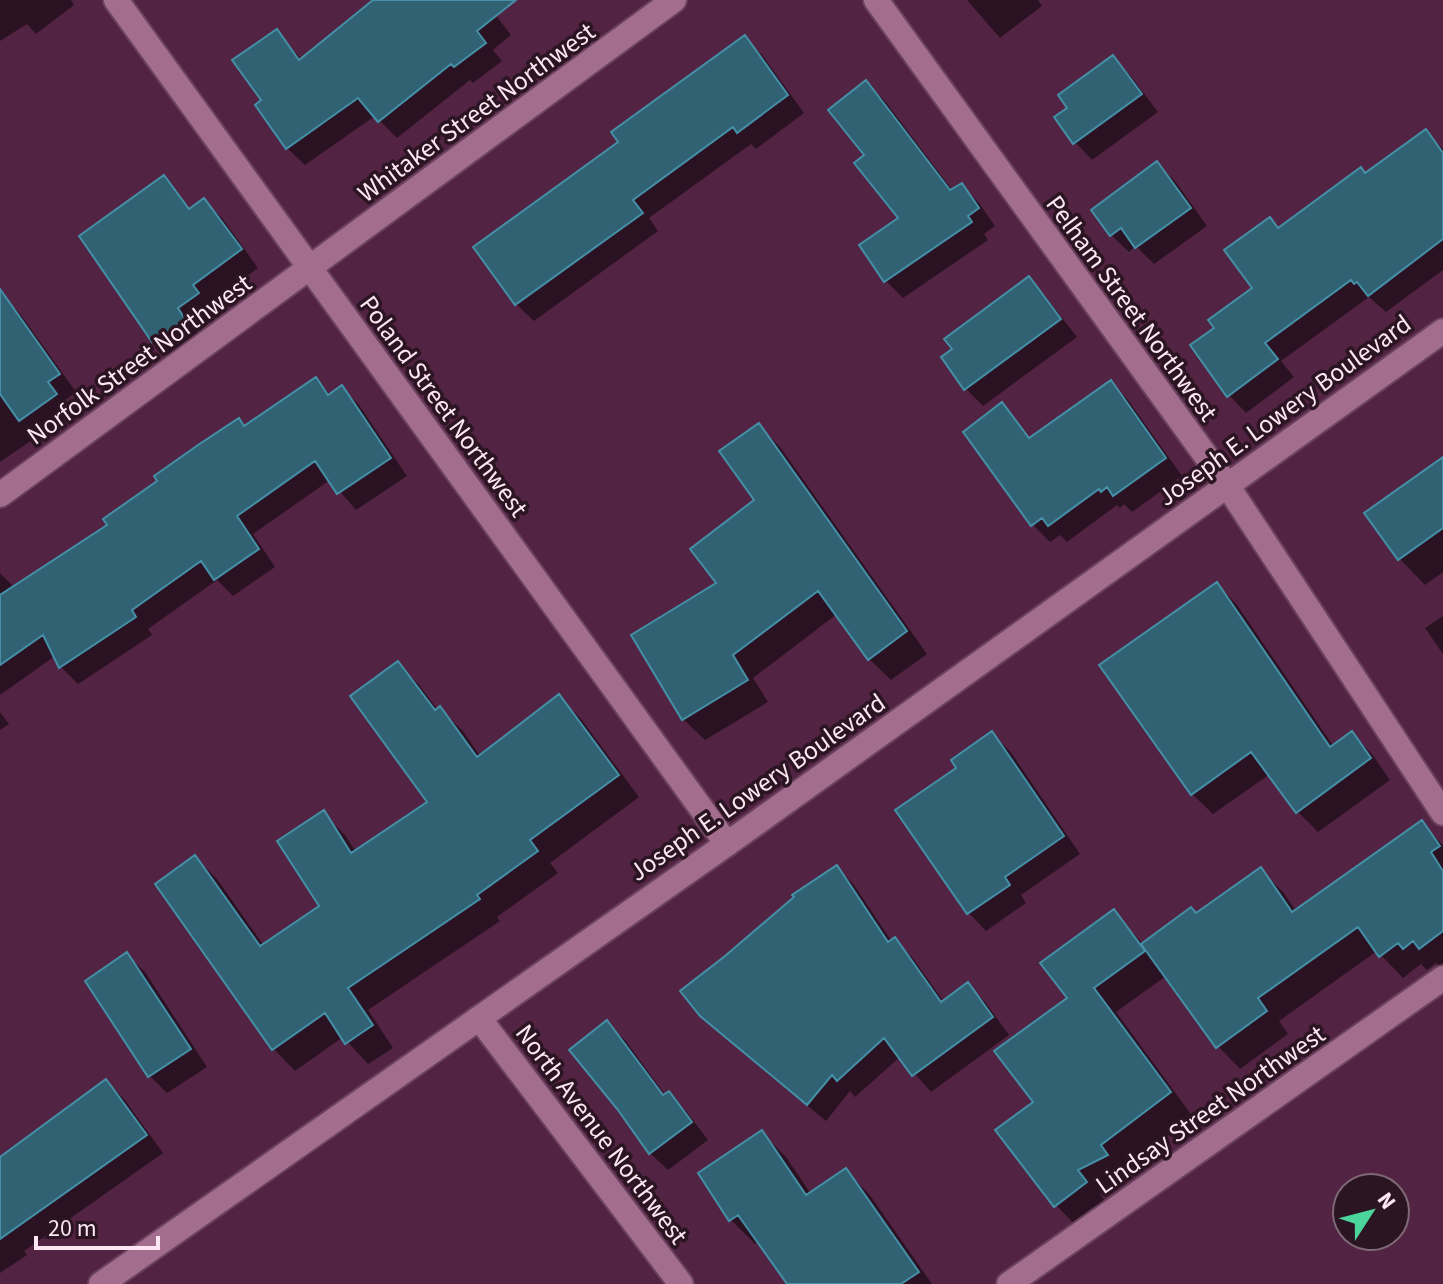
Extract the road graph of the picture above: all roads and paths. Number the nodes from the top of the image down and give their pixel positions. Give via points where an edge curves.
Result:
1 (116, 0) edge
2 (674, 0) edge
3 (876, 0) edge
4 (311, 268) junction
5 (1443, 331) edge
6 (1227, 485) junction
7 (0, 495) edge
8 (1443, 813) edge
9 (727, 844) junction
10 (1443, 978) edge
11 (479, 1018) junction
12 (101, 1284) edge
13 (681, 1284) edge
14 (1009, 1284) edge

1 - 4 street, Poland Street Northwest
2 - 4 street, Whitaker Street Northwest
3 - 6 street, Pelham Street Northwest
4 - 7 street, Norfolk Street Northwest
4 - 9 street, Poland Street Northwest
5 - 6 street, Joseph E. Lowery Boulevard
6 - 8 street, Pelham Street Northwest
6 - 9 street, Joseph E. Lowery Boulevard
9 - 11 street, Joseph E. Lowery Boulevard
10 - 14 street, Lindsay Street Northwest
11 - 12 street, Joseph E. Lowery Boulevard
11 - 13 street, North Avenue Northwest

